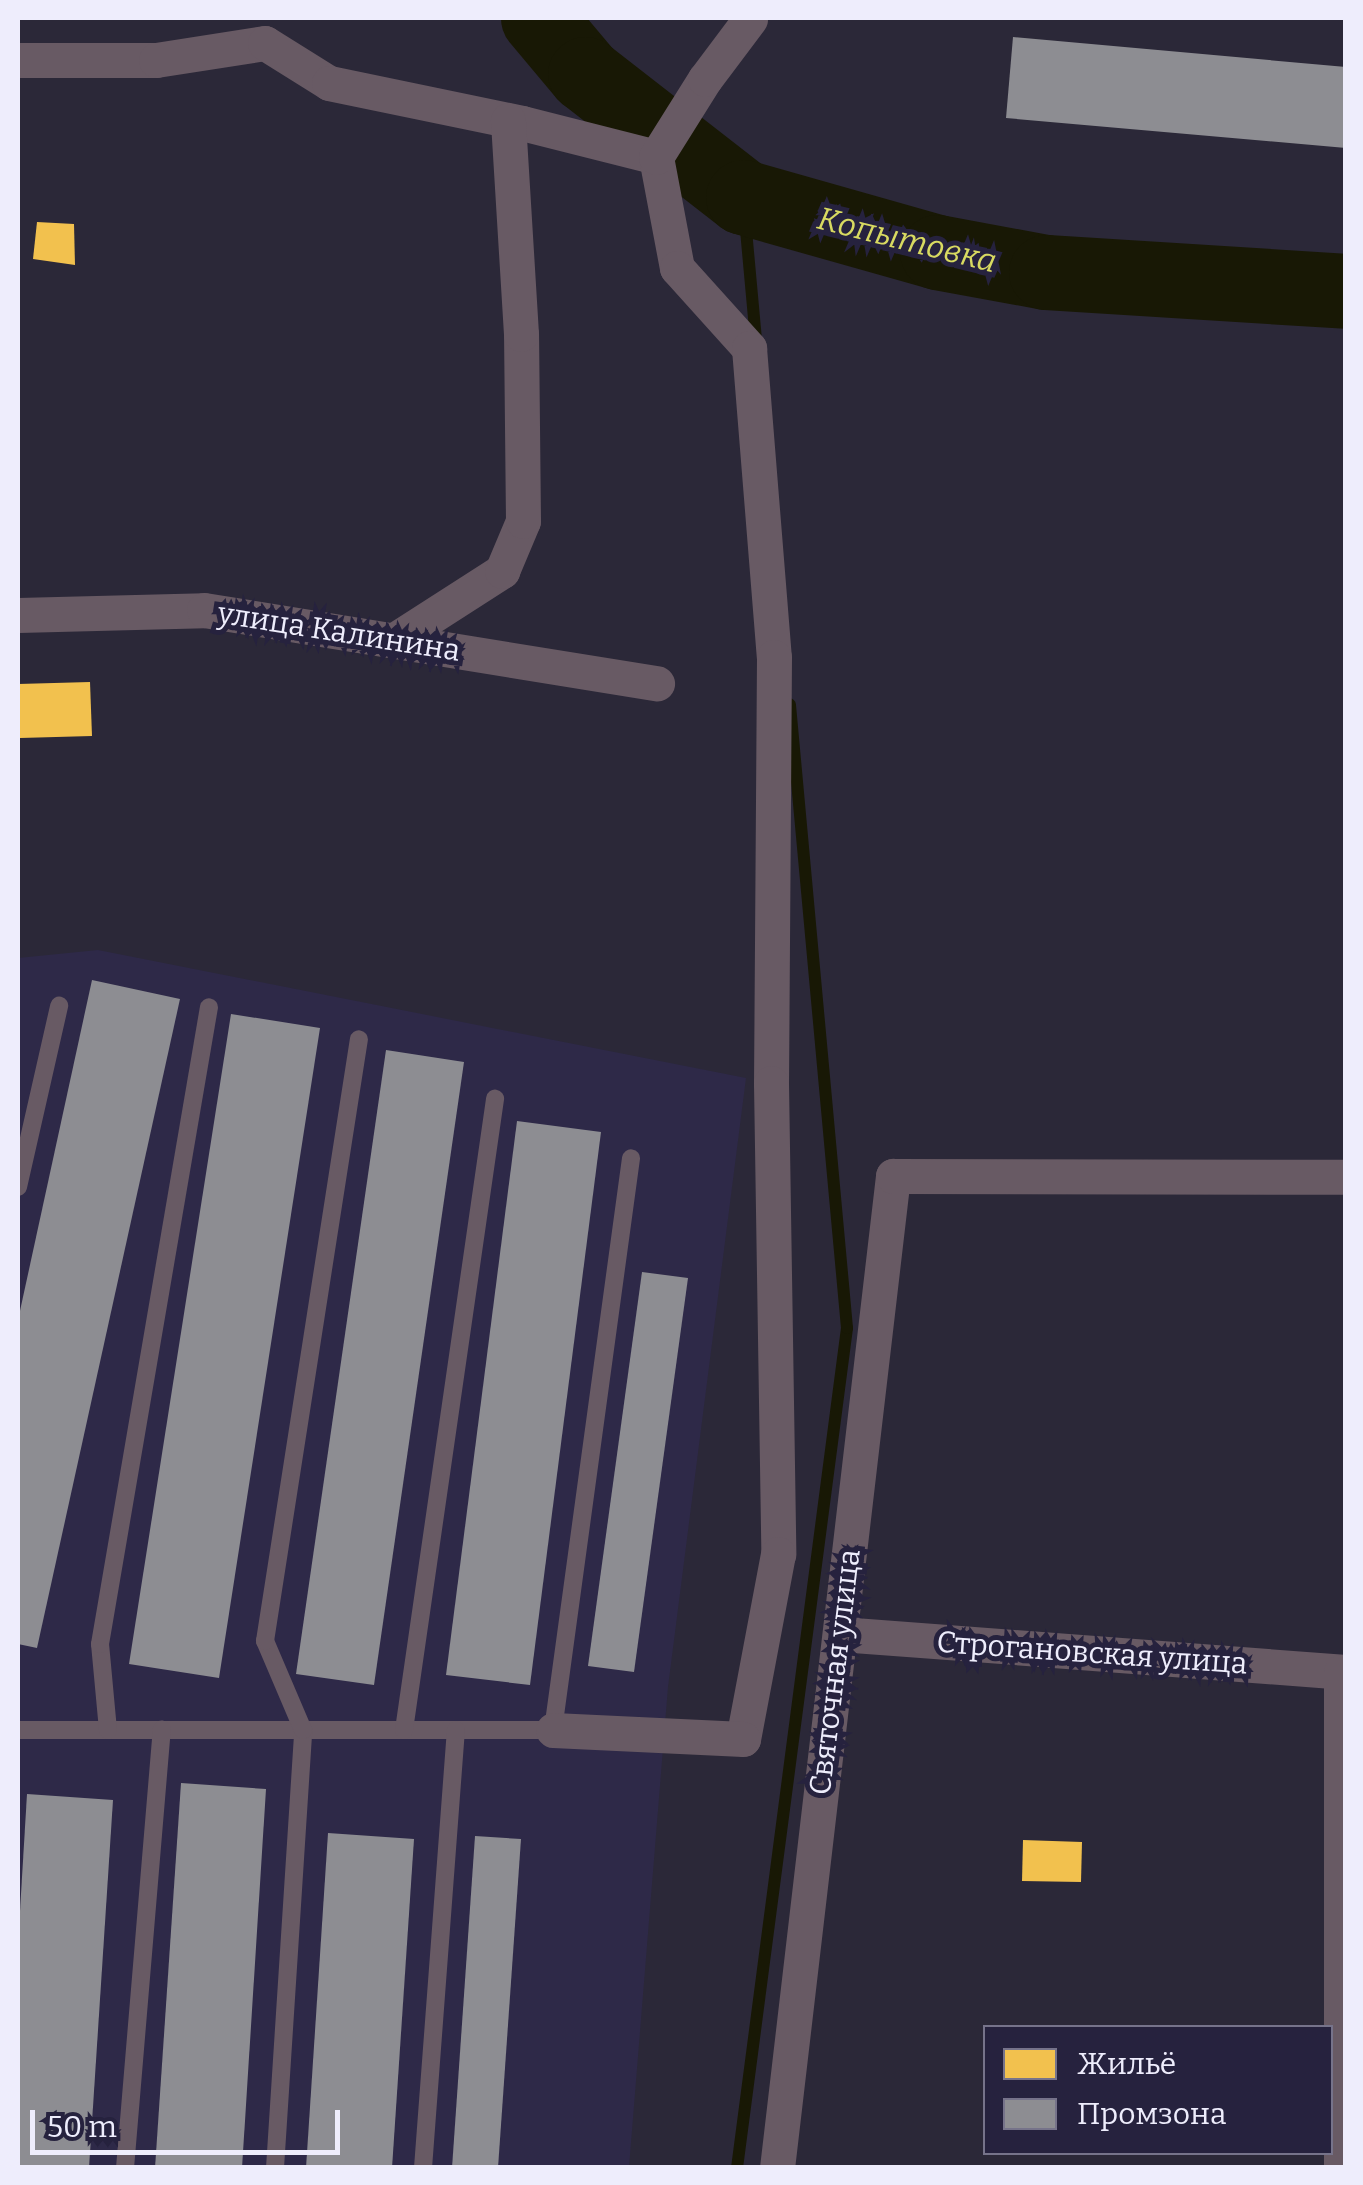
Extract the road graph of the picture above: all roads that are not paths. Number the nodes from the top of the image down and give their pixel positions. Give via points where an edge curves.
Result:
1 (751, 18) edge
2 (18, 60) edge
3 (515, 122) junction
4 (656, 158) junction
5 (18, 614) edge
6 (392, 641) junction
7 (658, 684) dead end
8 (58, 1006) dead end
9 (210, 1007) dead end
10 (359, 1038) dead end
11 (494, 1098) dead end
12 (630, 1158) dead end
13 (1346, 1177) edge
14 (18, 1187) edge
15 (840, 1634) junction
16 (1344, 1672) edge
17 (108, 1730) junction
18 (162, 1730) junction
19 (303, 1730) junction
20 (404, 1730) junction
21 (456, 1730) junction
22 (553, 1730) junction
23 (18, 1732) edge
24 (125, 2168) edge
25 (274, 2168) edge
26 (423, 2168) edge
27 (777, 2168) edge
28 (1342, 2168) edge

1 - 4 street
2 - 3 street via 156,60 265,42 329,83
3 - 4 street
3 - 6 street via 523,521 502,570
4 - 22 street via 676,268 749,348 751,368 774,656 778,1554 742,1740
5 - 6 street, улица Калинина via 204,610
6 - 7 street, улица Калинина
8 - 14 lane
9 - 17 lane via 100,1644
10 - 19 lane via 266,1641
11 - 20 lane
12 - 22 lane
13 - 15 street, Святочная улица via 894,1176
15 - 16 street, Строгановская улица
15 - 27 street, Святочная улица
16 - 28 street
17 - 18 lane
17 - 23 lane
18 - 19 lane
18 - 24 lane
19 - 20 lane
19 - 25 lane
20 - 21 lane
21 - 22 lane
21 - 26 lane

